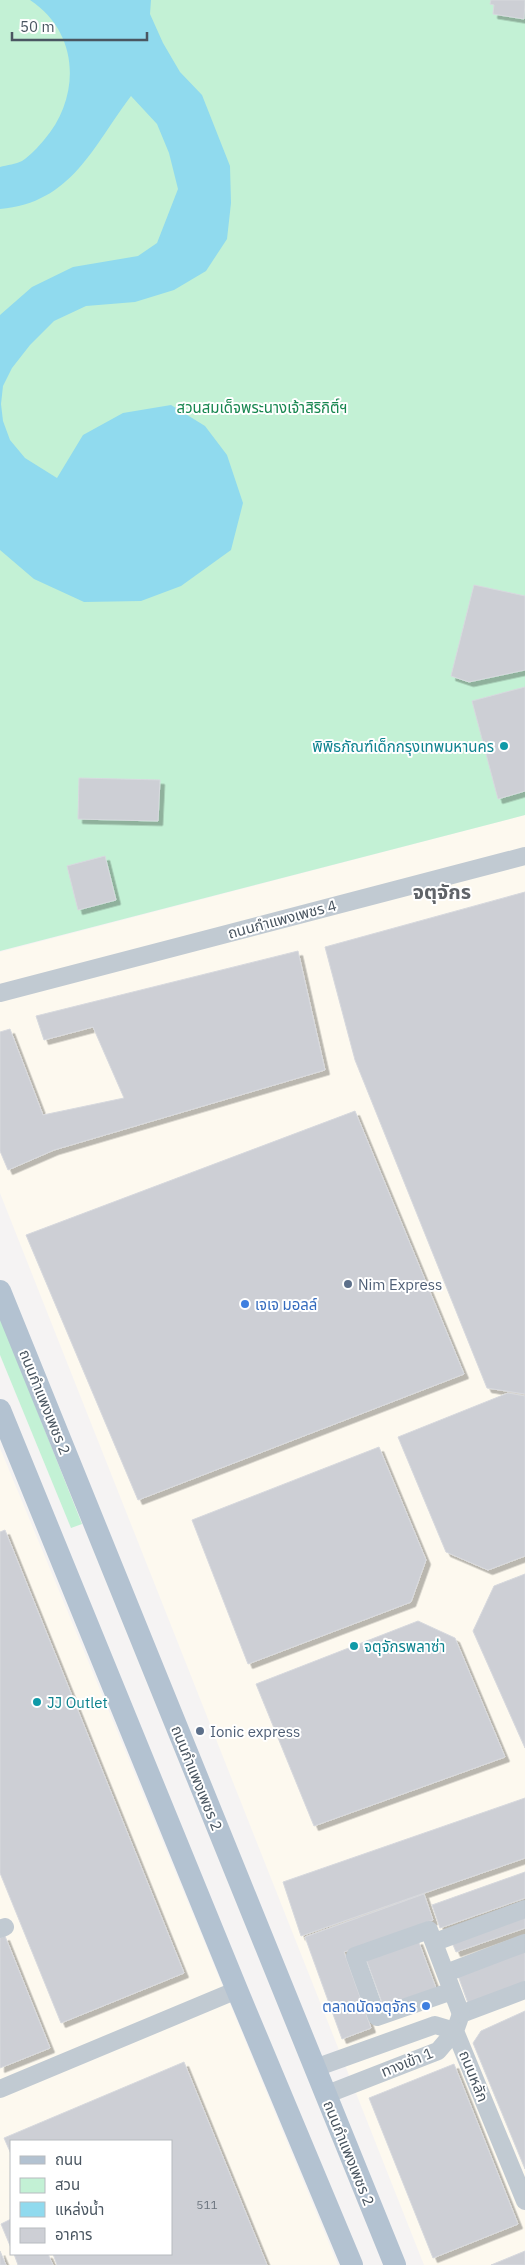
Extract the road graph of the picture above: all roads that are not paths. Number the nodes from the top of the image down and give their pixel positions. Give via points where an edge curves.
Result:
1 (525, 856) edge
2 (40, 982) junction
3 (0, 992) edge
4 (0, 998) edge
5 (0, 1291) edge
6 (0, 1410) edge
7 (525, 1909) edge
8 (435, 1942) junction
9 (525, 1943) edge
10 (446, 1973) junction
11 (236, 1990) junction
12 (525, 1990) edge
13 (452, 1991) junction
14 (461, 2014) junction
15 (455, 2031) junction
16 (315, 2068) junction
17 (0, 2089) edge
18 (325, 2095) junction
19 (525, 2202) edge
20 (352, 2265) edge
21 (395, 2265) edge

1 - 2 street, ถนนกำแพงเพชร 4
2 - 3 street, ถนนกำแพงเพชร 4
2 - 4 street, ถนนกำแพงเพชร 4
5 - 16 main road, ถนนกำแพงเพชร 2
6 - 11 main road
7 - 8 street
8 - 10 street
8 - 13 street via 430,1930 355,1956 377,2017
9 - 10 street
10 - 13 street
11 - 17 street
11 - 20 main road
12 - 14 street
13 - 14 street
14 - 15 street, ถนนหลัก
15 - 16 street, ทางเข้า 1 via 434,2025
15 - 18 street, ทางเข้า 1 via 438,2051
15 - 19 street, ถนนหลัก
16 - 18 main road, ถนนกำแพงเพชร 2
18 - 21 main road, ถนนกำแพงเพชร 2

